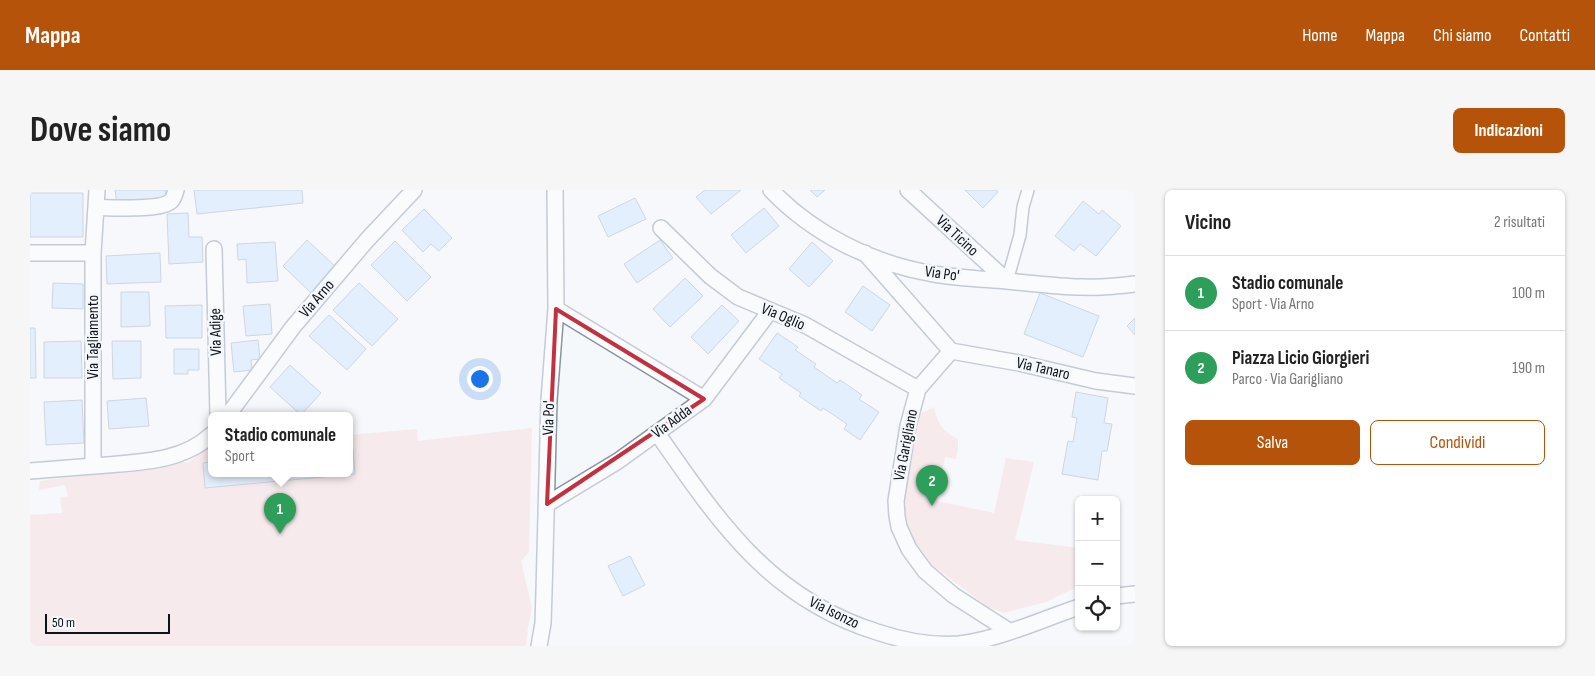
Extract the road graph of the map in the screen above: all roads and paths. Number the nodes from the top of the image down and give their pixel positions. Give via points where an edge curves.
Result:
1 (97, 190) edge
2 (176, 190) edge
3 (414, 190) edge
4 (555, 190) edge
5 (771, 190) edge
6 (908, 190) edge
7 (1028, 190) edge
8 (96, 208) junction
9 (662, 228) dead end
10 (214, 249) dead end
11 (30, 253) edge
12 (93, 253) junction
13 (864, 253) junction
14 (1007, 281) junction
15 (1135, 284) edge
16 (556, 309) junction
17 (770, 311) junction
18 (951, 351) junction
19 (1135, 386) edge
20 (918, 390) junction
21 (704, 399) junction
22 (218, 412) edge
23 (230, 412) edge
24 (657, 434) junction
25 (208, 437) edge
26 (93, 466) junction
27 (30, 471) edge
28 (547, 504) junction
29 (1135, 594) edge
30 (1120, 596) edge
31 (1075, 608) edge
32 (1009, 632) junction
33 (539, 646) edge

1 - 8 street, Via Tagliamento
2 - 8 street via 171,202 159,207
3 - 23 street, Via Arno via 304,313
4 - 16 street, Via Po'
5 - 13 street, Via Po' via 812,226
6 - 14 street, Via Ticino
7 - 14 street
8 - 12 street, Via Tagliamento
9 - 17 street, Via Oglio via 728,290
10 - 22 street, Via Adige
11 - 12 street
12 - 26 street, Via Tagliamento
13 - 14 street, Via Po' via 923,272
13 - 18 street
14 - 15 street, Via Po' via 1071,288
16 - 21 street
16 - 28 street, Via Po' via 549,400
17 - 20 street, Via Oglio via 805,325
17 - 21 street, Via Adda
18 - 19 street, Via Tanaro
18 - 20 street, Via Garigliano
20 - 32 street, Via Garigliano via 908,426 896,501 901,532 924,571 953,595
21 - 24 street, Via Adda
24 - 28 street, Via Adda via 618,462
24 - 32 street, Via Isonzo via 740,544 771,574 816,606 864,628 930,644 968,643
25 - 26 street via 196,447 168,458
26 - 27 street
28 - 33 street, Via Po' via 543,623
29 - 30 street
31 - 32 street, Via Isonzo

